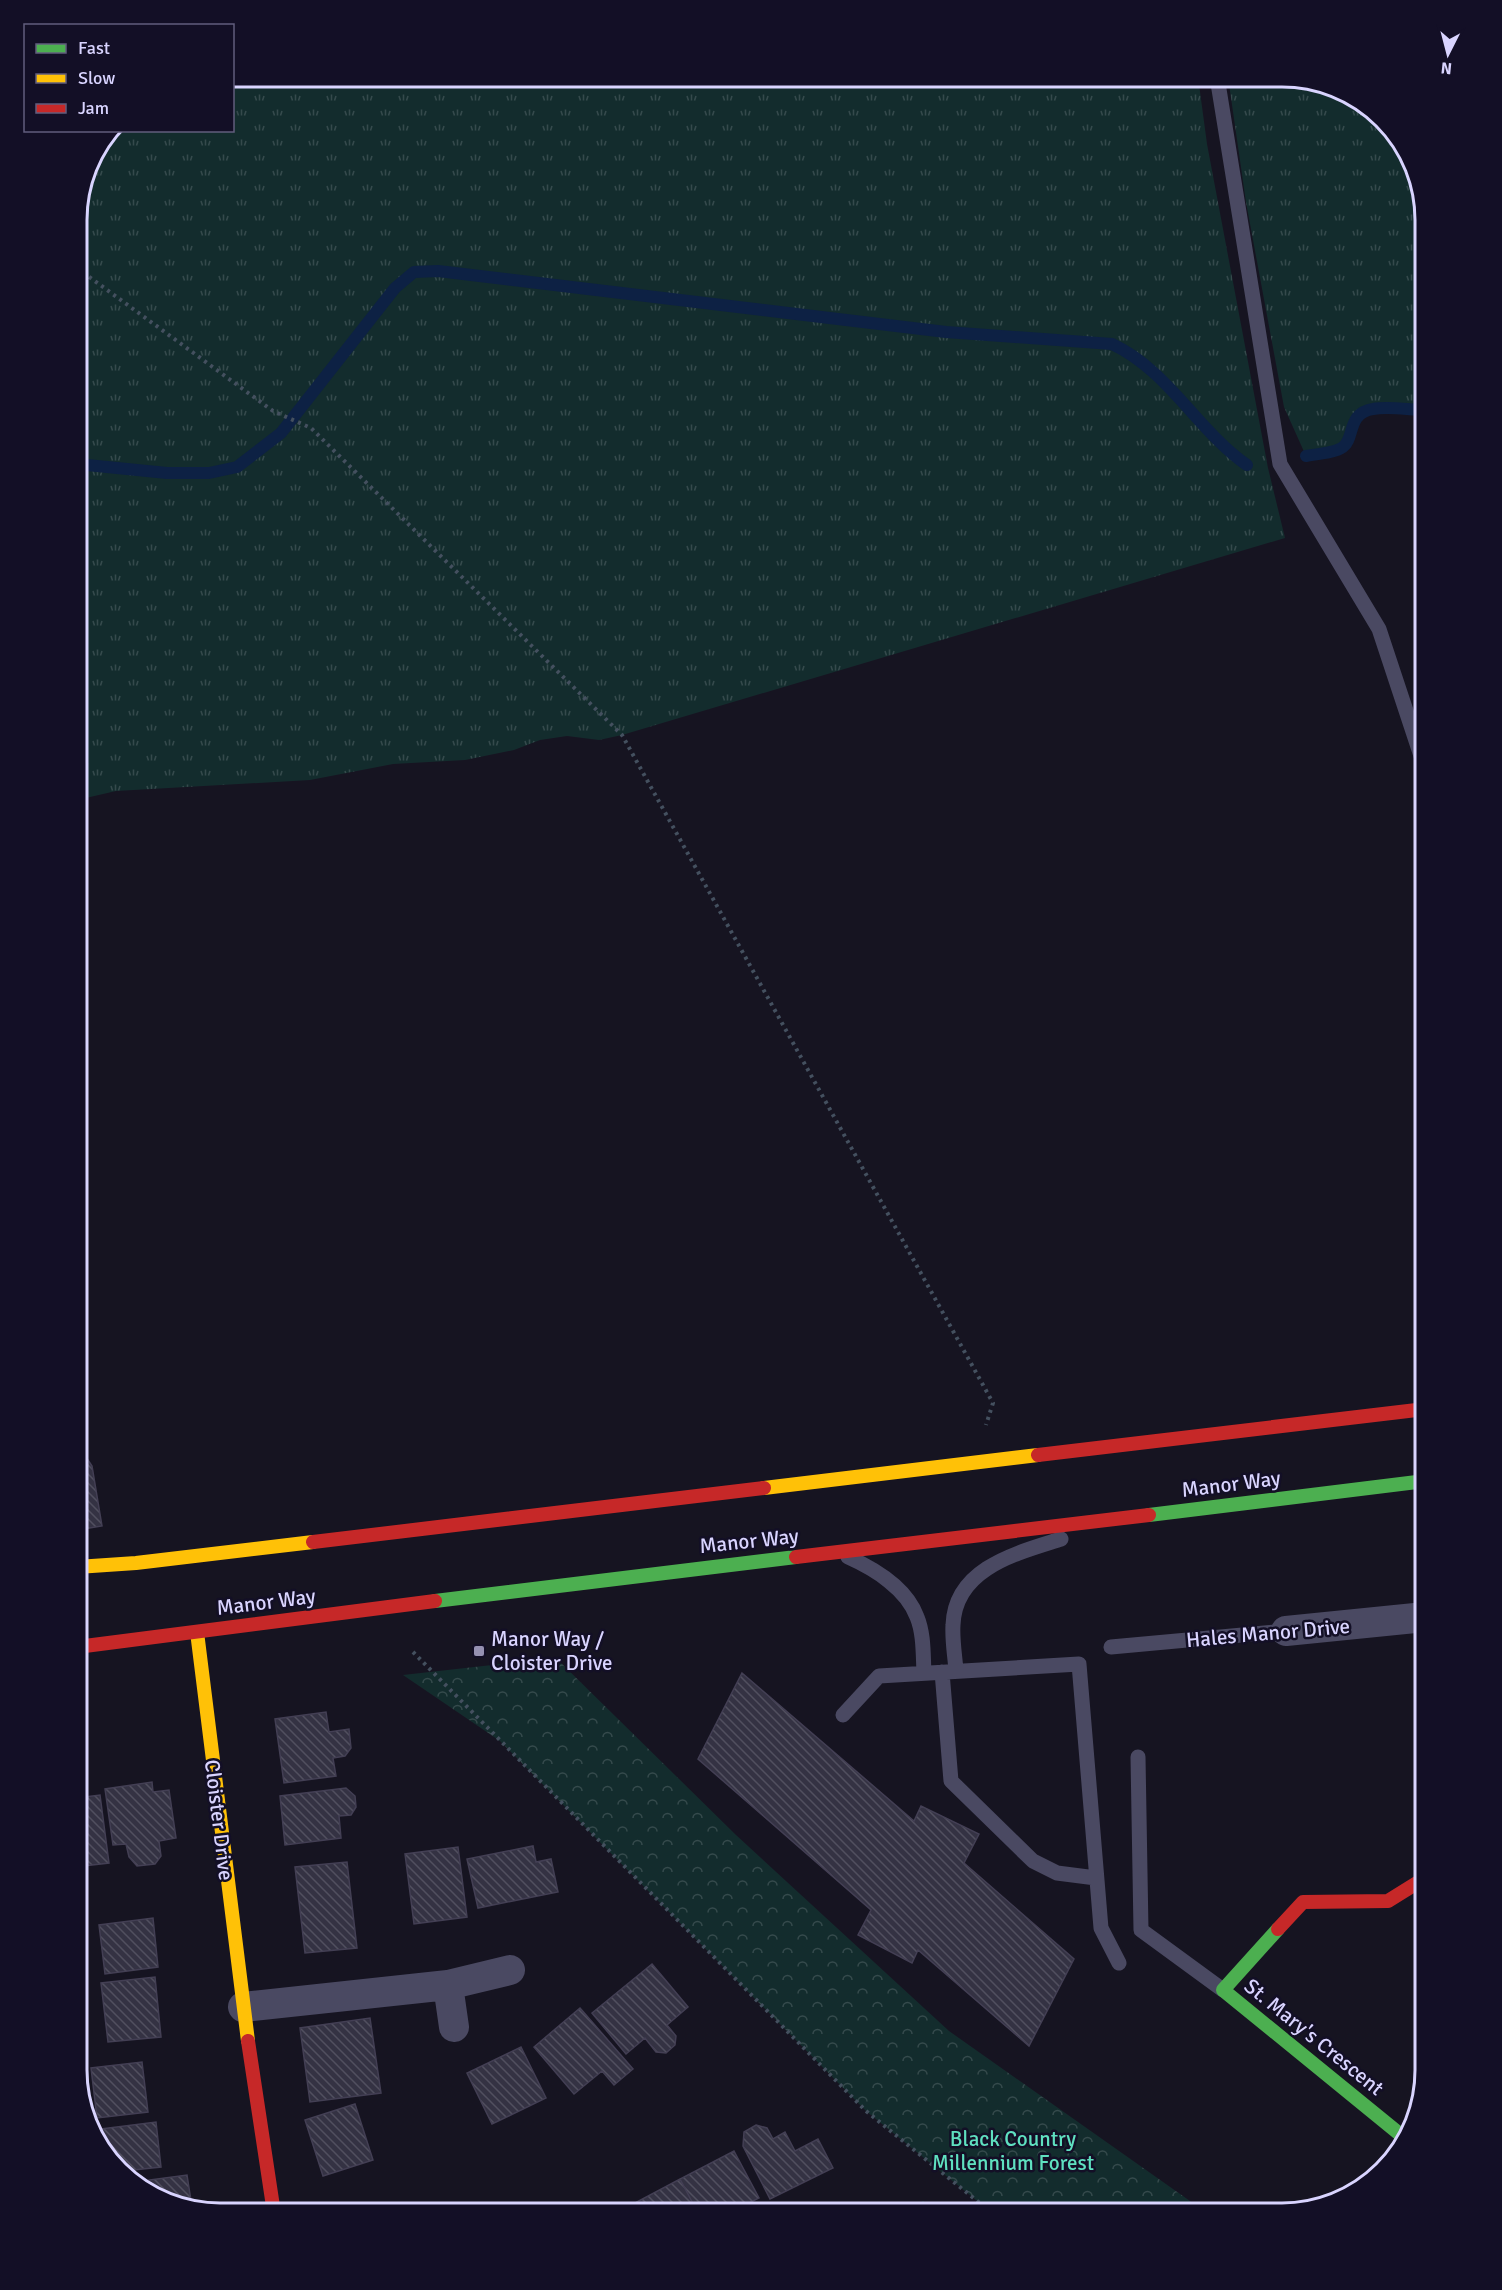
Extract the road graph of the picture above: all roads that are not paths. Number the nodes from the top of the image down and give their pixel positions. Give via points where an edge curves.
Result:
1 (1218, 87) edge
2 (1415, 738) edge
3 (1415, 1410) edge
4 (1415, 1482) edge
5 (1136, 1517) junction
6 (840, 1553) junction
7 (87, 1566) edge
8 (1415, 1618) edge
9 (1286, 1631) joint
10 (197, 1632) junction
11 (87, 1646) edge
12 (1111, 1647) dead end
13 (949, 1671) junction
14 (924, 1673) junction
15 (843, 1715) dead end
16 (1138, 1757) dead end
17 (1096, 1878) junction
18 (1415, 1884) edge
19 (1119, 1963) dead end
20 (510, 1970) dead end
21 (448, 1985) junction
22 (1223, 1990) junction
23 (243, 2007) junction
24 (454, 2027) dead end
25 (1399, 2133) edge
26 (272, 2203) edge

1 - 2 lane via 1280,464 1379,629
3 - 7 main road
4 - 5 main road, Manor Way
5 - 6 main road, Manor Way
5 - 13 lane via 1041,1545 979,1573 963,1591 954,1612
6 - 10 main road, Manor Way via 706,1566
6 - 14 lane via 890,1582 912,1605 920,1624
8 - 9 street, Hales Manor Drive
9 - 12 lane, Hales Manor Drive
10 - 11 main road, Manor Way
10 - 23 main road, Cloister Drive
13 - 14 lane
13 - 17 lane via 951,1781 1033,1861 1057,1873
13 - 17 lane via 1079,1664
14 - 15 lane via 879,1676
16 - 22 lane, St. Mary's Crescent via 1141,1930
17 - 19 lane via 1101,1928
18 - 22 main road, St. Mary's Crescent via 1388,1900 1303,1902
20 - 21 street
21 - 23 street
21 - 24 street
22 - 25 main road, St. Mary's Crescent
23 - 26 main road, Cloister Drive

